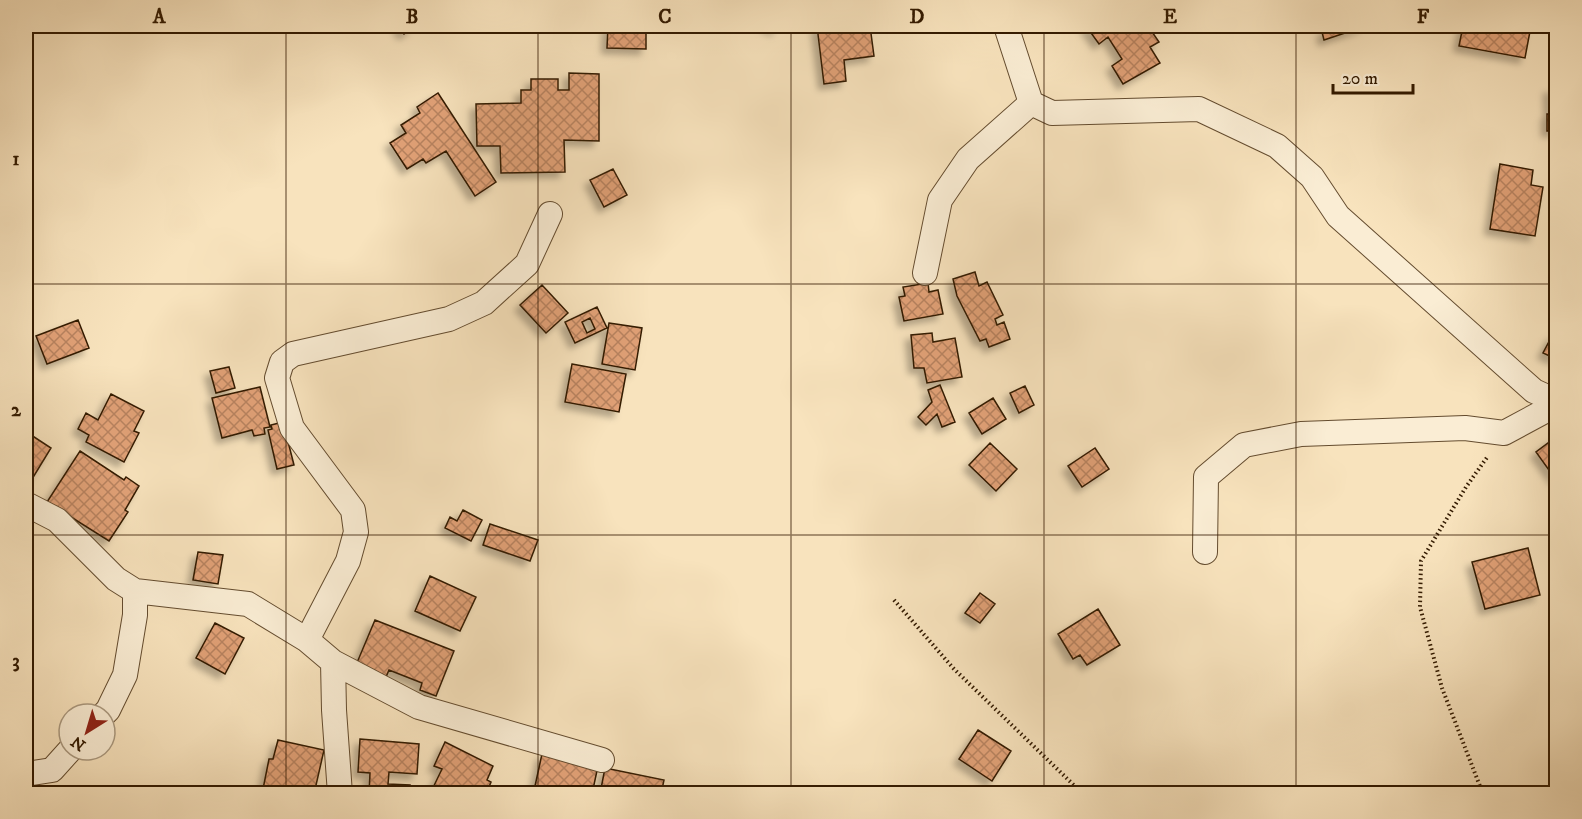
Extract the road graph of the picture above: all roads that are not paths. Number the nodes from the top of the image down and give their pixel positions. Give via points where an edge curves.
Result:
1 (1006, 26) edge
2 (1031, 103) junction
3 (550, 214) dead end
4 (925, 273) dead end
5 (1557, 400) edge
6 (1557, 405) edge
7 (26, 504) edge
8 (1205, 552) dead end
9 (135, 591) junction
10 (306, 640) junction
11 (333, 662) junction
12 (112, 702) edge
13 (602, 760) dead end
14 (59, 762) edge
15 (26, 774) edge
16 (340, 794) edge

1 - 2 street
2 - 4 street via 968,159 940,200
2 - 5 street via 1052,113 1199,109 1277,146 1312,177 1338,216 1534,392
3 - 10 street via 527,264 484,303 449,319 293,354 282,362 277,378 292,428 353,510 356,532 348,561
6 - 8 street via 1504,433 1465,428 1301,434 1244,445 1206,477
7 - 9 street via 57,520 116,579
9 - 10 street via 248,604
9 - 12 street via 125,675
10 - 11 street
11 - 13 street via 419,707
11 - 16 street
14 - 15 street via 52,770

